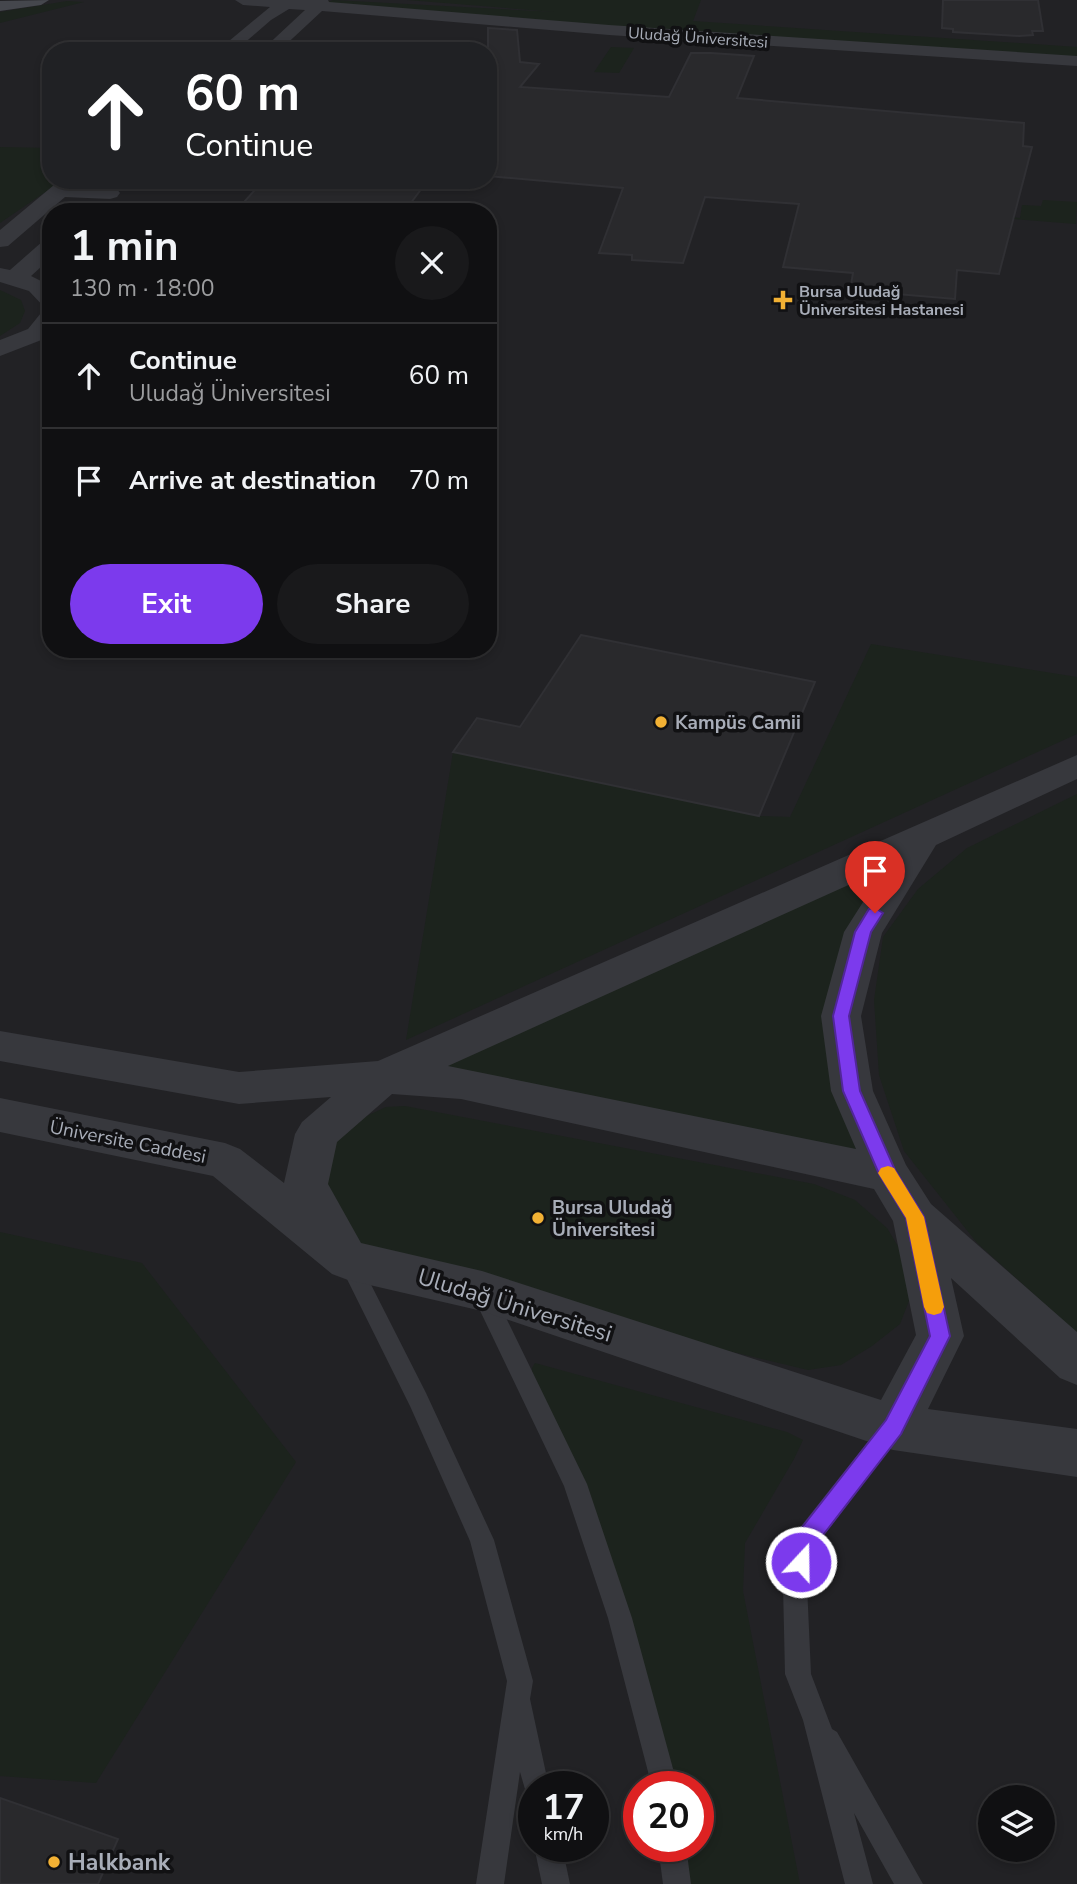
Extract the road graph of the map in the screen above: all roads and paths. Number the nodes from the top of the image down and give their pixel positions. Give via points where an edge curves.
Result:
1 (41, 0) edge
2 (243, 0) edge
3 (366, 0) edge
4 (289, 2) edge
5 (322, 3) edge
6 (0, 6) edge
7 (664, 27) junction
8 (839, 30) junction
9 (236, 42) edge
10 (279, 42) edge
11 (831, 46) junction
12 (1077, 47) edge
13 (1077, 61) edge
14 (63, 189) edge
15 (115, 189) edge
16 (46, 203) edge
17 (99, 203) edge
18 (42, 207) edge
19 (0, 241) edge
20 (42, 252) edge
21 (8, 277) edge
22 (42, 290) edge
23 (42, 326) edge
24 (0, 349) edge
25 (1077, 766) edge
26 (923, 838) junction
27 (0, 1046) edge
28 (383, 1077) junction
29 (0, 1115) edge
30 (888, 1174) junction
31 (915, 1217) junction
32 (348, 1260) junction
33 (482, 1291) junction
34 (1077, 1363) edge
35 (893, 1427) junction
36 (1077, 1453) edge
37 (518, 1694) junction
38 (816, 1720) junction
39 (534, 1771) edge
40 (660, 1771) edge
41 (551, 1862) edge
42 (674, 1862) edge
43 (490, 1884) edge
44 (556, 1884) edge
45 (677, 1884) edge
46 (859, 1884) edge
47 (909, 1884) edge

1 - 6 main road
2 - 4 street, Uludağ Üniversitesi
3 - 7 street, Uludağ Üniversitesi
4 - 5 street, Uludağ Üniversitesi
4 - 9 street
5 - 7 street, Uludağ Üniversitesi
5 - 10 street
7 - 8 street, Uludağ Üniversitesi
7 - 11 street, Uludağ Üniversitesi
8 - 11 street
8 - 12 street, Uludağ Üniversitesi
11 - 13 street, Uludağ Üniversitesi
14 - 16 street
15 - 17 street
18 - 19 street
20 - 21 street
21 - 22 street
23 - 24 street via 36,334
25 - 26 street
26 - 28 street
26 - 30 street via 863,932 841,1016 852,1091
27 - 28 street via 239,1088
28 - 30 street via 461,1083
28 - 32 street via 317,1134 306,1185
29 - 32 street, Üniversite Caddesi via 225,1161
30 - 31 street
31 - 34 street
31 - 35 street via 940,1336
32 - 33 street, Uludağ Üniversitesi
32 - 37 lane via 482,1540 520,1681
33 - 35 street, Uludağ Üniversitesi
33 - 40 lane via 575,1484 620,1618
35 - 36 street, Uludağ Üniversitesi
35 - 38 lane via 807,1538 795,1585 798,1674
37 - 39 lane
37 - 43 lane
38 - 46 lane
38 - 47 lane
41 - 44 lane
42 - 45 lane

